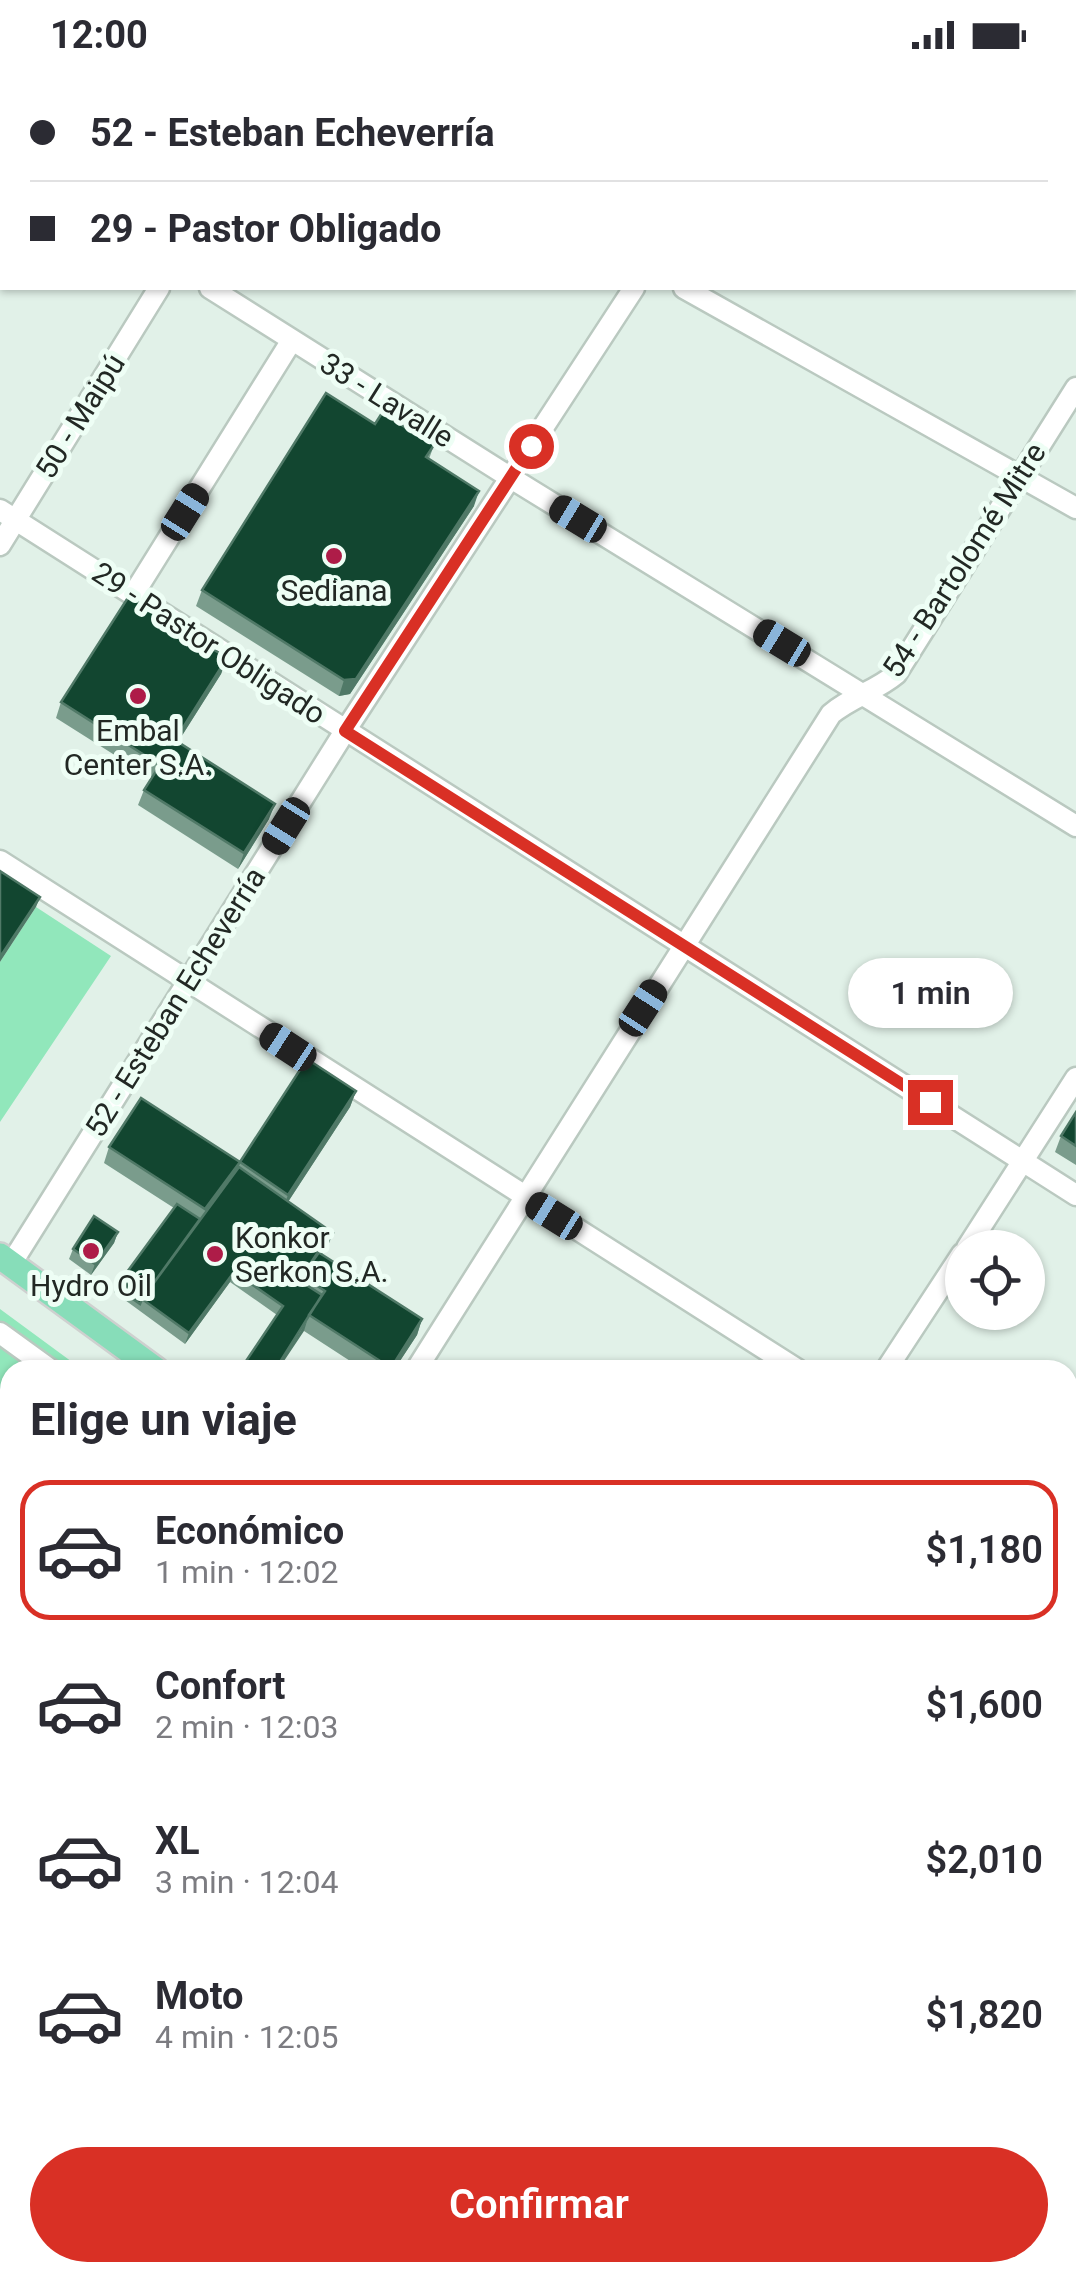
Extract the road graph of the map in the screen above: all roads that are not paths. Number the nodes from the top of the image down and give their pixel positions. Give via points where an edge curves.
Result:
1 (158, 290) edge
2 (213, 290) edge
3 (633, 290) edge
4 (688, 290) edge
5 (292, 340) junction
6 (1076, 388) edge
7 (1022, 475) junction
8 (511, 478) junction
9 (1076, 508) edge
10 (8, 515) edge
11 (0, 545) edge
12 (133, 594) junction
13 (864, 694) junction
14 (345, 731) junction
15 (1076, 826) edge
16 (0, 862) edge
17 (683, 945) junction
18 (188, 983) junction
19 (1076, 1078) edge
20 (1024, 1162) junction
21 (1076, 1195) edge
22 (523, 1196) junction
23 (979, 1230) edge
24 (6, 1260) edge
25 (945, 1280) edge
26 (0, 1333) edge
27 (38, 1360) edge
28 (142, 1360) edge
29 (422, 1360) edge
30 (782, 1360) edge
31 (893, 1360) edge

1 - 10 street, 50 - Maipú
2 - 5 street, 33 - Lavalle
3 - 8 street, 52 - Esteban Echeverría
4 - 7 street
5 - 8 street, 33 - Lavalle
5 - 12 street
6 - 7 street, 54 - Bartolomé Mitre
7 - 9 street
7 - 13 street, 54 - Bartolomé Mitre via 896,674
8 - 13 street, 33 - Lavalle
8 - 14 street, 52 - Esteban Echeverría
10 - 11 street, 50 - Maipú
10 - 12 street, 29 - Pastor Obligado
12 - 14 street, 29 - Pastor Obligado
13 - 15 street, 33 - Lavalle
13 - 17 street, 54 - Bartolomé Mitre via 831,714
14 - 17 street, 29 - Pastor Obligado
14 - 18 street, 52 - Esteban Echeverría
16 - 18 street
17 - 20 street, 29 - Pastor Obligado
17 - 22 street, 54 - Bartolomé Mitre
18 - 22 street
18 - 24 street, 52 - Esteban Echeverría
19 - 20 street
20 - 21 street, 29 - Pastor Obligado
20 - 23 street
22 - 29 street, 54 - Bartolomé Mitre
22 - 30 street
24 - 28 main road
25 - 31 street
26 - 27 street

